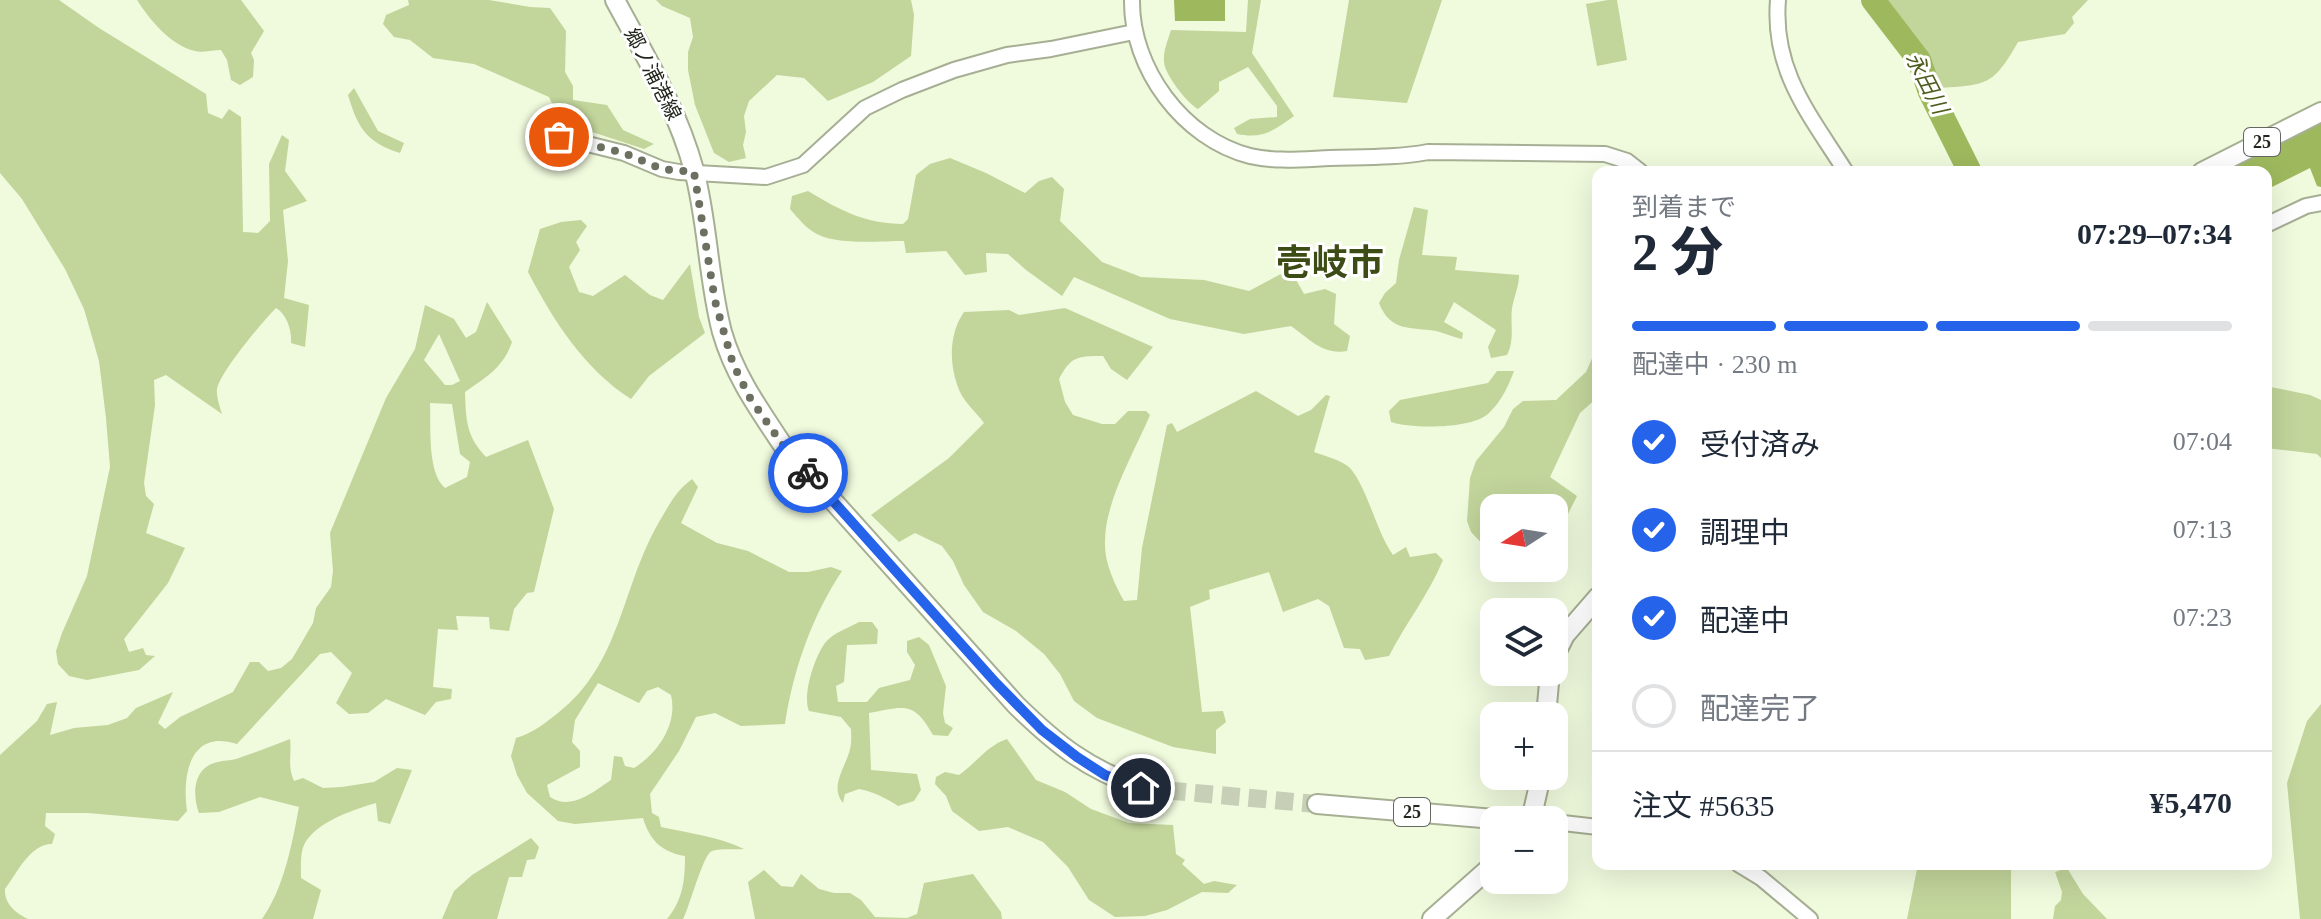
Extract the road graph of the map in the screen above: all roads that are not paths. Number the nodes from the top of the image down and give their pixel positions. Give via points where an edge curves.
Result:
1 (615, 0) edge
2 (1132, 0) edge
3 (1778, 0) edge
4 (1134, 32) junction
5 (2321, 112) edge
6 (559, 137) dead end
7 (1633, 166) edge
8 (1842, 166) edge
9 (2214, 166) edge
10 (694, 172) junction
11 (2321, 203) edge
12 (2272, 222) edge
13 (1592, 604) edge
14 (1568, 632) edge
15 (1141, 788) tunnel mouth
16 (1317, 804) tunnel mouth
17 (1480, 818) edge
18 (1568, 824) edge
19 (1592, 826) edge
20 (1748, 870) edge
21 (1480, 876) edge
22 (1432, 919) edge
23 (1810, 919) edge

1 - 10 main road, 郷ノ浦港線 via 672,103
2 - 4 street
3 - 8 street via 1782,61
4 - 7 street via 1154,80 1180,114 1241,153 1297,160 1428,152 1605,154
4 - 10 street via 1007,55 902,90 865,108 794,170 766,177
5 - 9 main road, 25
6 - 10 street via 624,153 662,169
10 - 15 main road, 郷ノ浦港線 via 722,333 750,398 782,444 1042,730 1105,775
11 - 12 street
13 - 14 main road
16 - 17 main road, 25
18 - 19 street
20 - 23 street
21 - 22 main road

